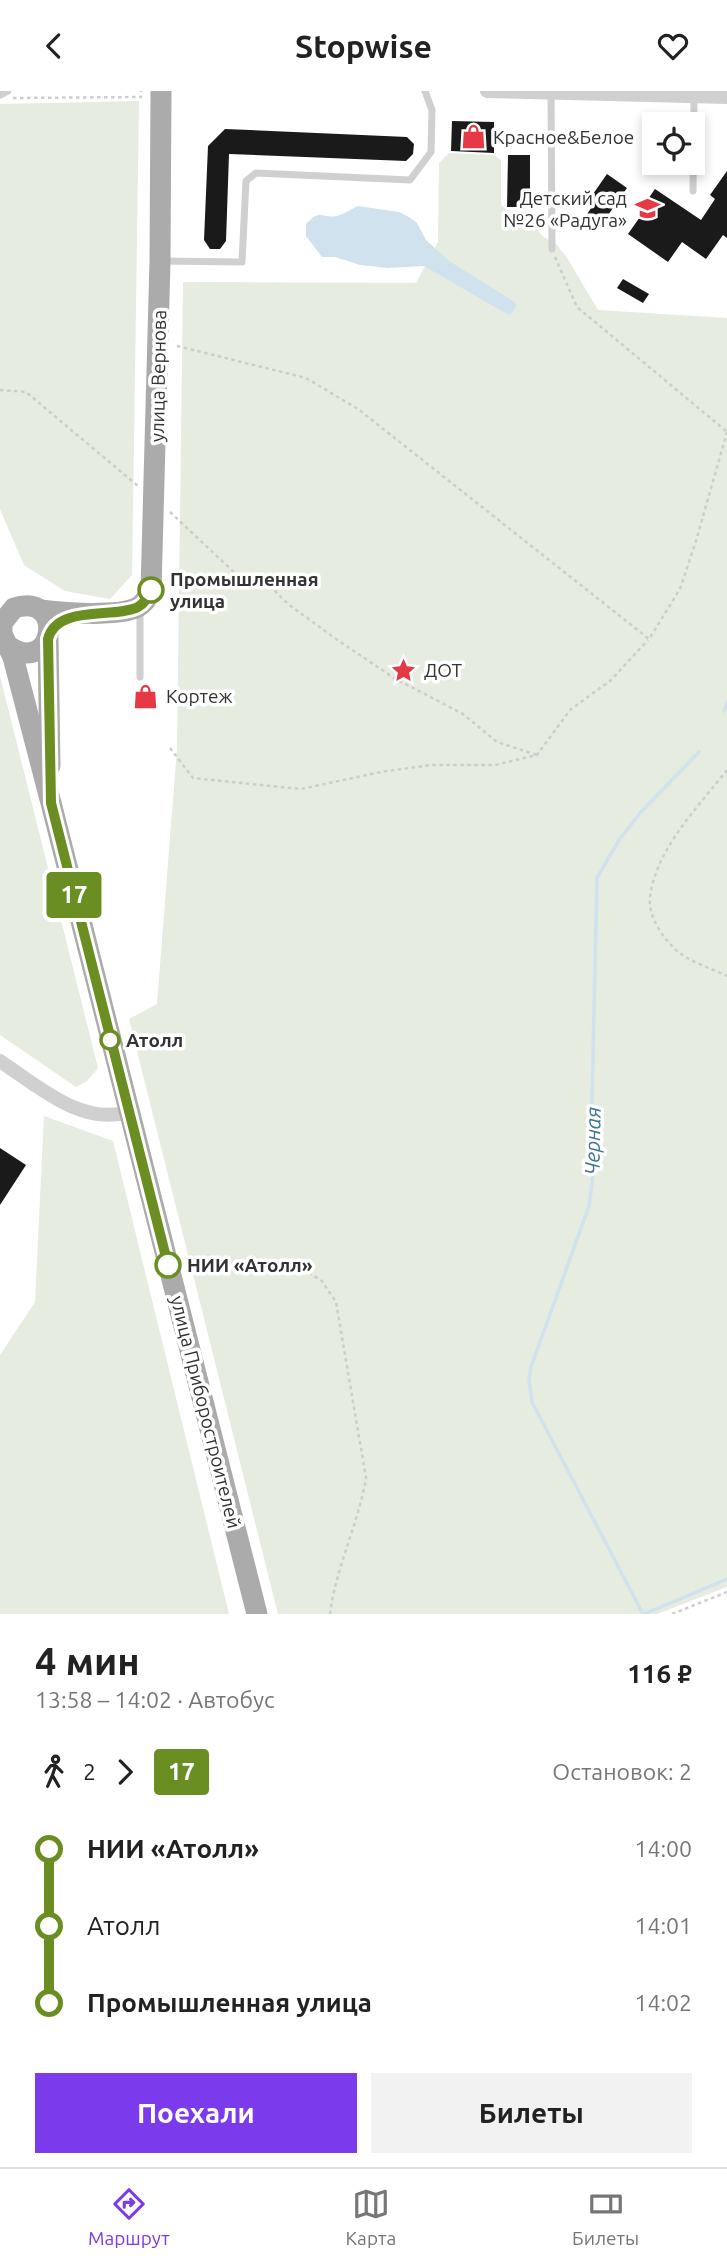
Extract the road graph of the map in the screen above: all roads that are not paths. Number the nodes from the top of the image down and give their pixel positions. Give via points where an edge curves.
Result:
1 (161, 91) edge
2 (425, 91) edge
3 (487, 91) edge
4 (551, 92) edge
5 (10, 94) edge
6 (0, 95) edge
7 (694, 96) junction
8 (727, 97) edge
9 (693, 191) dead end
10 (552, 249) road end
11 (160, 261) junction
12 (140, 606) junction
13 (40, 610) junction
14 (89, 613) junction
15 (49, 635) junction
16 (7, 645) junction
17 (141, 677) dead end
18 (51, 803) junction
19 (0, 1061) edge
20 (129, 1112) junction
21 (257, 1614) edge

1 - 11 main road, улица Вернова
2 - 11 lane via 432,110 431,152 410,180 256,173 246,181 242,262
3 - 4 street
4 - 7 street
4 - 10 lane
5 - 6 lane
7 - 8 street
7 - 9 lane
11 - 12 main road, улица Вернова via 151,590
12 - 14 main road
12 - 17 lane
13 - 14 main road
13 - 15 main road via 49,622
13 - 16 main road via 27,605 7,614 2,623
14 - 15 main road via 66,620
15 - 16 main road via 36,651 17,652
15 - 18 main road, улица Приборостроителей
16 - 18 main road, улица Приборостроителей
18 - 20 main road, улица Приборостроителей
19 - 20 street via 88,1114
20 - 21 main road, улица Приборостроителей

